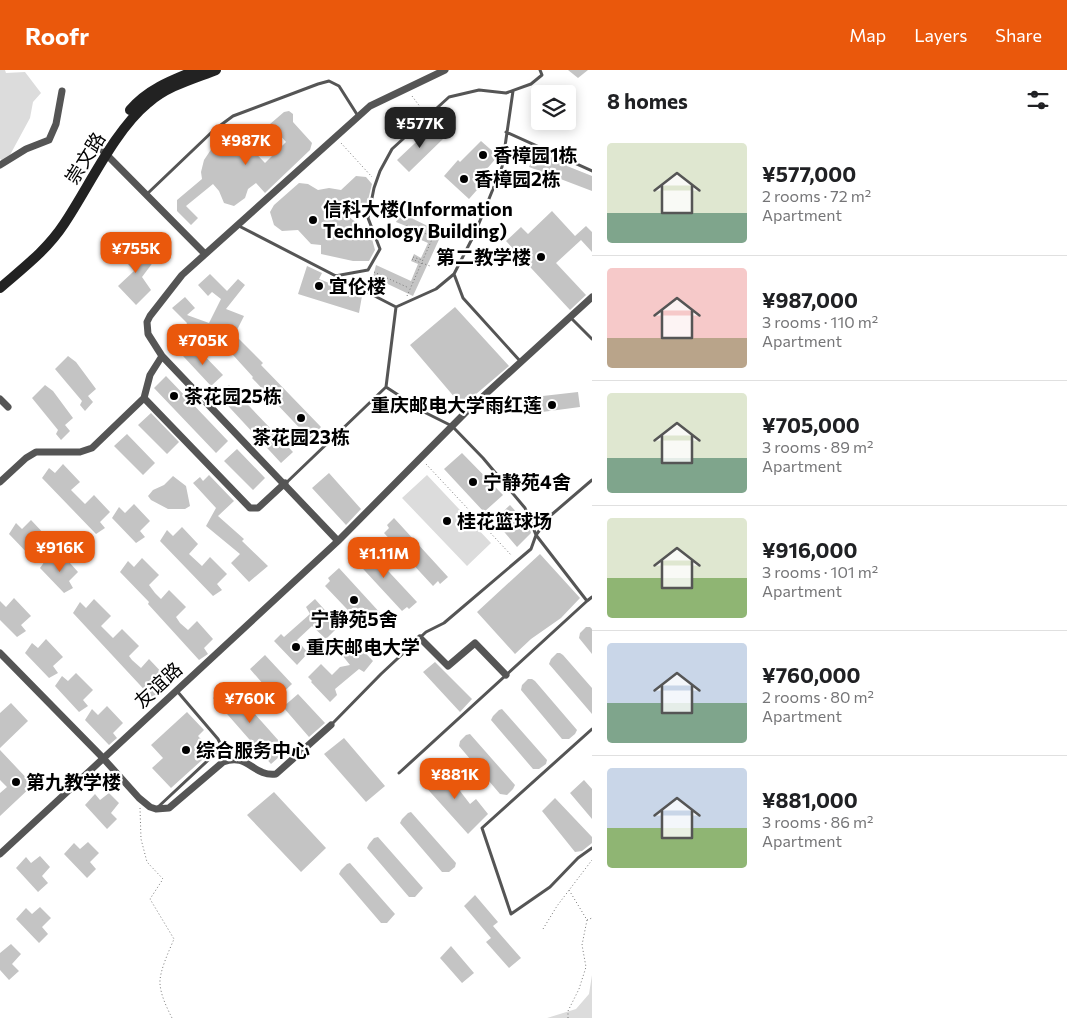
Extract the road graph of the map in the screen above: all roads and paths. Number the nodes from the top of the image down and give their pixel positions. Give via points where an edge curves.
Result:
1 (196, 70) edge
2 (216, 70) edge
3 (445, 70) edge
4 (540, 70) edge
5 (406, 88) junction
6 (62, 91) dead end
7 (512, 91) junction
8 (358, 116) junction
9 (428, 117) junction
10 (506, 132) junction
11 (335, 137) junction
12 (105, 153) junction
13 (0, 165) edge
14 (592, 171) edge
15 (376, 181) junction
16 (147, 194) junction
17 (237, 225) junction
18 (436, 230) dead end
19 (404, 232) dead end
20 (433, 237) junction
21 (205, 254) junction
22 (413, 258) dead end
23 (422, 262) junction
24 (430, 266) dead end
25 (374, 272) dead end
26 (454, 274) junction
27 (335, 276) junction
28 (0, 282) edge
29 (0, 288) edge
30 (410, 288) junction
31 (407, 295) dead end
32 (592, 297) edge
33 (396, 307) junction
34 (570, 317) junction
35 (592, 339) edge
36 (162, 356) junction
37 (521, 362) junction
38 (386, 387) junction
39 (144, 398) junction
40 (0, 399) edge
41 (8, 407) dead end
42 (452, 426) junction
43 (420, 458) junction
44 (592, 480) edge
45 (0, 482) edge
46 (285, 484) junction
47 (536, 535) junction
48 (338, 541) junction
49 (516, 561) junction
50 (592, 597) edge
51 (587, 600) junction
52 (420, 638) junction
53 (0, 654) edge
54 (506, 675) junction
55 (176, 690) junction
56 (330, 725) joint
57 (592, 729) edge
58 (103, 758) junction
59 (399, 773) dead end
60 (139, 798) junction
61 (156, 809) junction
62 (592, 848) edge
63 (0, 854) edge
64 (592, 860) edge
65 (569, 890) junction
66 (592, 918) edge
67 (586, 920) junction
68 (543, 929) dead end
69 (172, 1018) edge
70 (568, 1018) edge

1 - 12 main road, 崇文路 via 164,83 141,99 123,119
2 - 12 main road, 崇文路 via 155,97 132,119
3 - 5 street
4 - 7 lane via 542,75 531,84
5 - 8 street via 370,106
5 - 9 path
6 - 13 street via 50,140 26,149
7 - 9 lane via 506,94 479,90 449,97
7 - 10 lane
8 - 11 street
8 - 16 lane via 339,86 329,81 318,84 233,116
9 - 15 lane via 392,149
10 - 14 lane
10 - 26 lane via 502,167
11 - 15 path
11 - 17 street
12 - 16 street
12 - 28 main road, 崇文路 via 52,232
12 - 29 main road, 崇文路 via 56,235
15 - 27 lane via 368,218 380,249 368,270
16 - 21 street
17 - 21 street
17 - 27 lane
18 - 20 path
19 - 20 path via 407,225
20 - 23 path
21 - 36 street via 182,275 150,316 148,334
22 - 23 path
23 - 24 path
23 - 30 path
25 - 30 path
26 - 33 lane via 436,289
26 - 37 lane via 463,298
27 - 33 lane
30 - 31 path
32 - 34 street, 友谊路
33 - 38 lane
34 - 35 lane
34 - 37 street, 友谊路
36 - 39 street via 150,376
36 - 46 street
37 - 42 street, 友谊路
38 - 42 lane
38 - 46 lane
39 - 45 street via 92,448 80,452 36,452
39 - 46 street via 250,508 258,508
40 - 41 street
42 - 43 street, 友谊路
42 - 47 lane via 484,458 524,508
43 - 48 street, 友谊路
43 - 49 path
44 - 47 lane via 550,516
46 - 48 street
47 - 49 lane via 531,548
47 - 51 lane
48 - 55 street, 友谊路
49 - 52 lane via 444,624
50 - 51 lane
51 - 54 lane
52 - 54 street via 448,666 475,643
52 - 56 lane
53 - 58 street
54 - 59 lane
55 - 58 street, 友谊路
55 - 61 lane via 218,738 219,750
56 - 61 street via 276,774 266,775 232,758 169,808
57 - 62 lane via 482,828 511,914 550,886
58 - 60 street
58 - 63 street, 友谊路
60 - 61 street
60 - 69 path via 141,839 147,862 163,879 150,899 174,939 160,983
64 - 65 path
65 - 67 path
65 - 68 path
66 - 67 path
67 - 70 path via 582,945 586,967 568,1010

